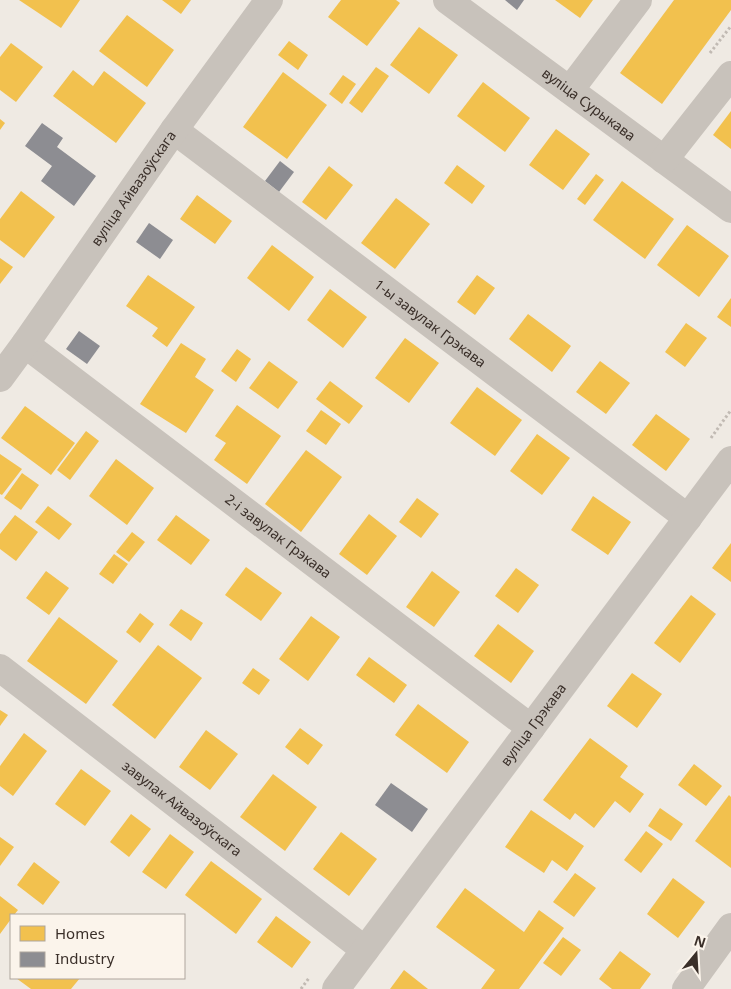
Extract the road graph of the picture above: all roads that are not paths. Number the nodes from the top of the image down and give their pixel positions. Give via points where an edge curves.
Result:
1 (269, 0) edge
2 (447, 0) edge
3 (638, 0) edge
4 (731, 75) edge
5 (570, 90) junction
6 (174, 130) junction
7 (664, 160) junction
8 (731, 209) edge
9 (25, 344) junction
10 (0, 378) edge
11 (731, 460) edge
12 (688, 518) junction
13 (0, 668) edge
14 (531, 728) junction
15 (731, 927) edge
16 (364, 950) junction
17 (336, 989) edge
18 (686, 989) edge

1 - 6 street, вуліца Айвазоўскага
2 - 5 street, вуліца Сурыкава
3 - 5 street
4 - 7 street
5 - 7 street, вуліца Сурыкава
6 - 9 street, вуліца Айвазоўскага
6 - 12 street, 1-ы завулак Грэкава
7 - 8 street, вуліца Сурыкава
9 - 10 street, вуліца Айвазоўскага
9 - 14 street, 2-і завулак Грэкава
11 - 12 street, вуліца Грэкава
12 - 14 street, вуліца Грэкава
13 - 16 street, завулак Айвазоўскага
14 - 16 street, вуліца Грэкава
15 - 18 street
16 - 17 street, вуліца Грэкава

